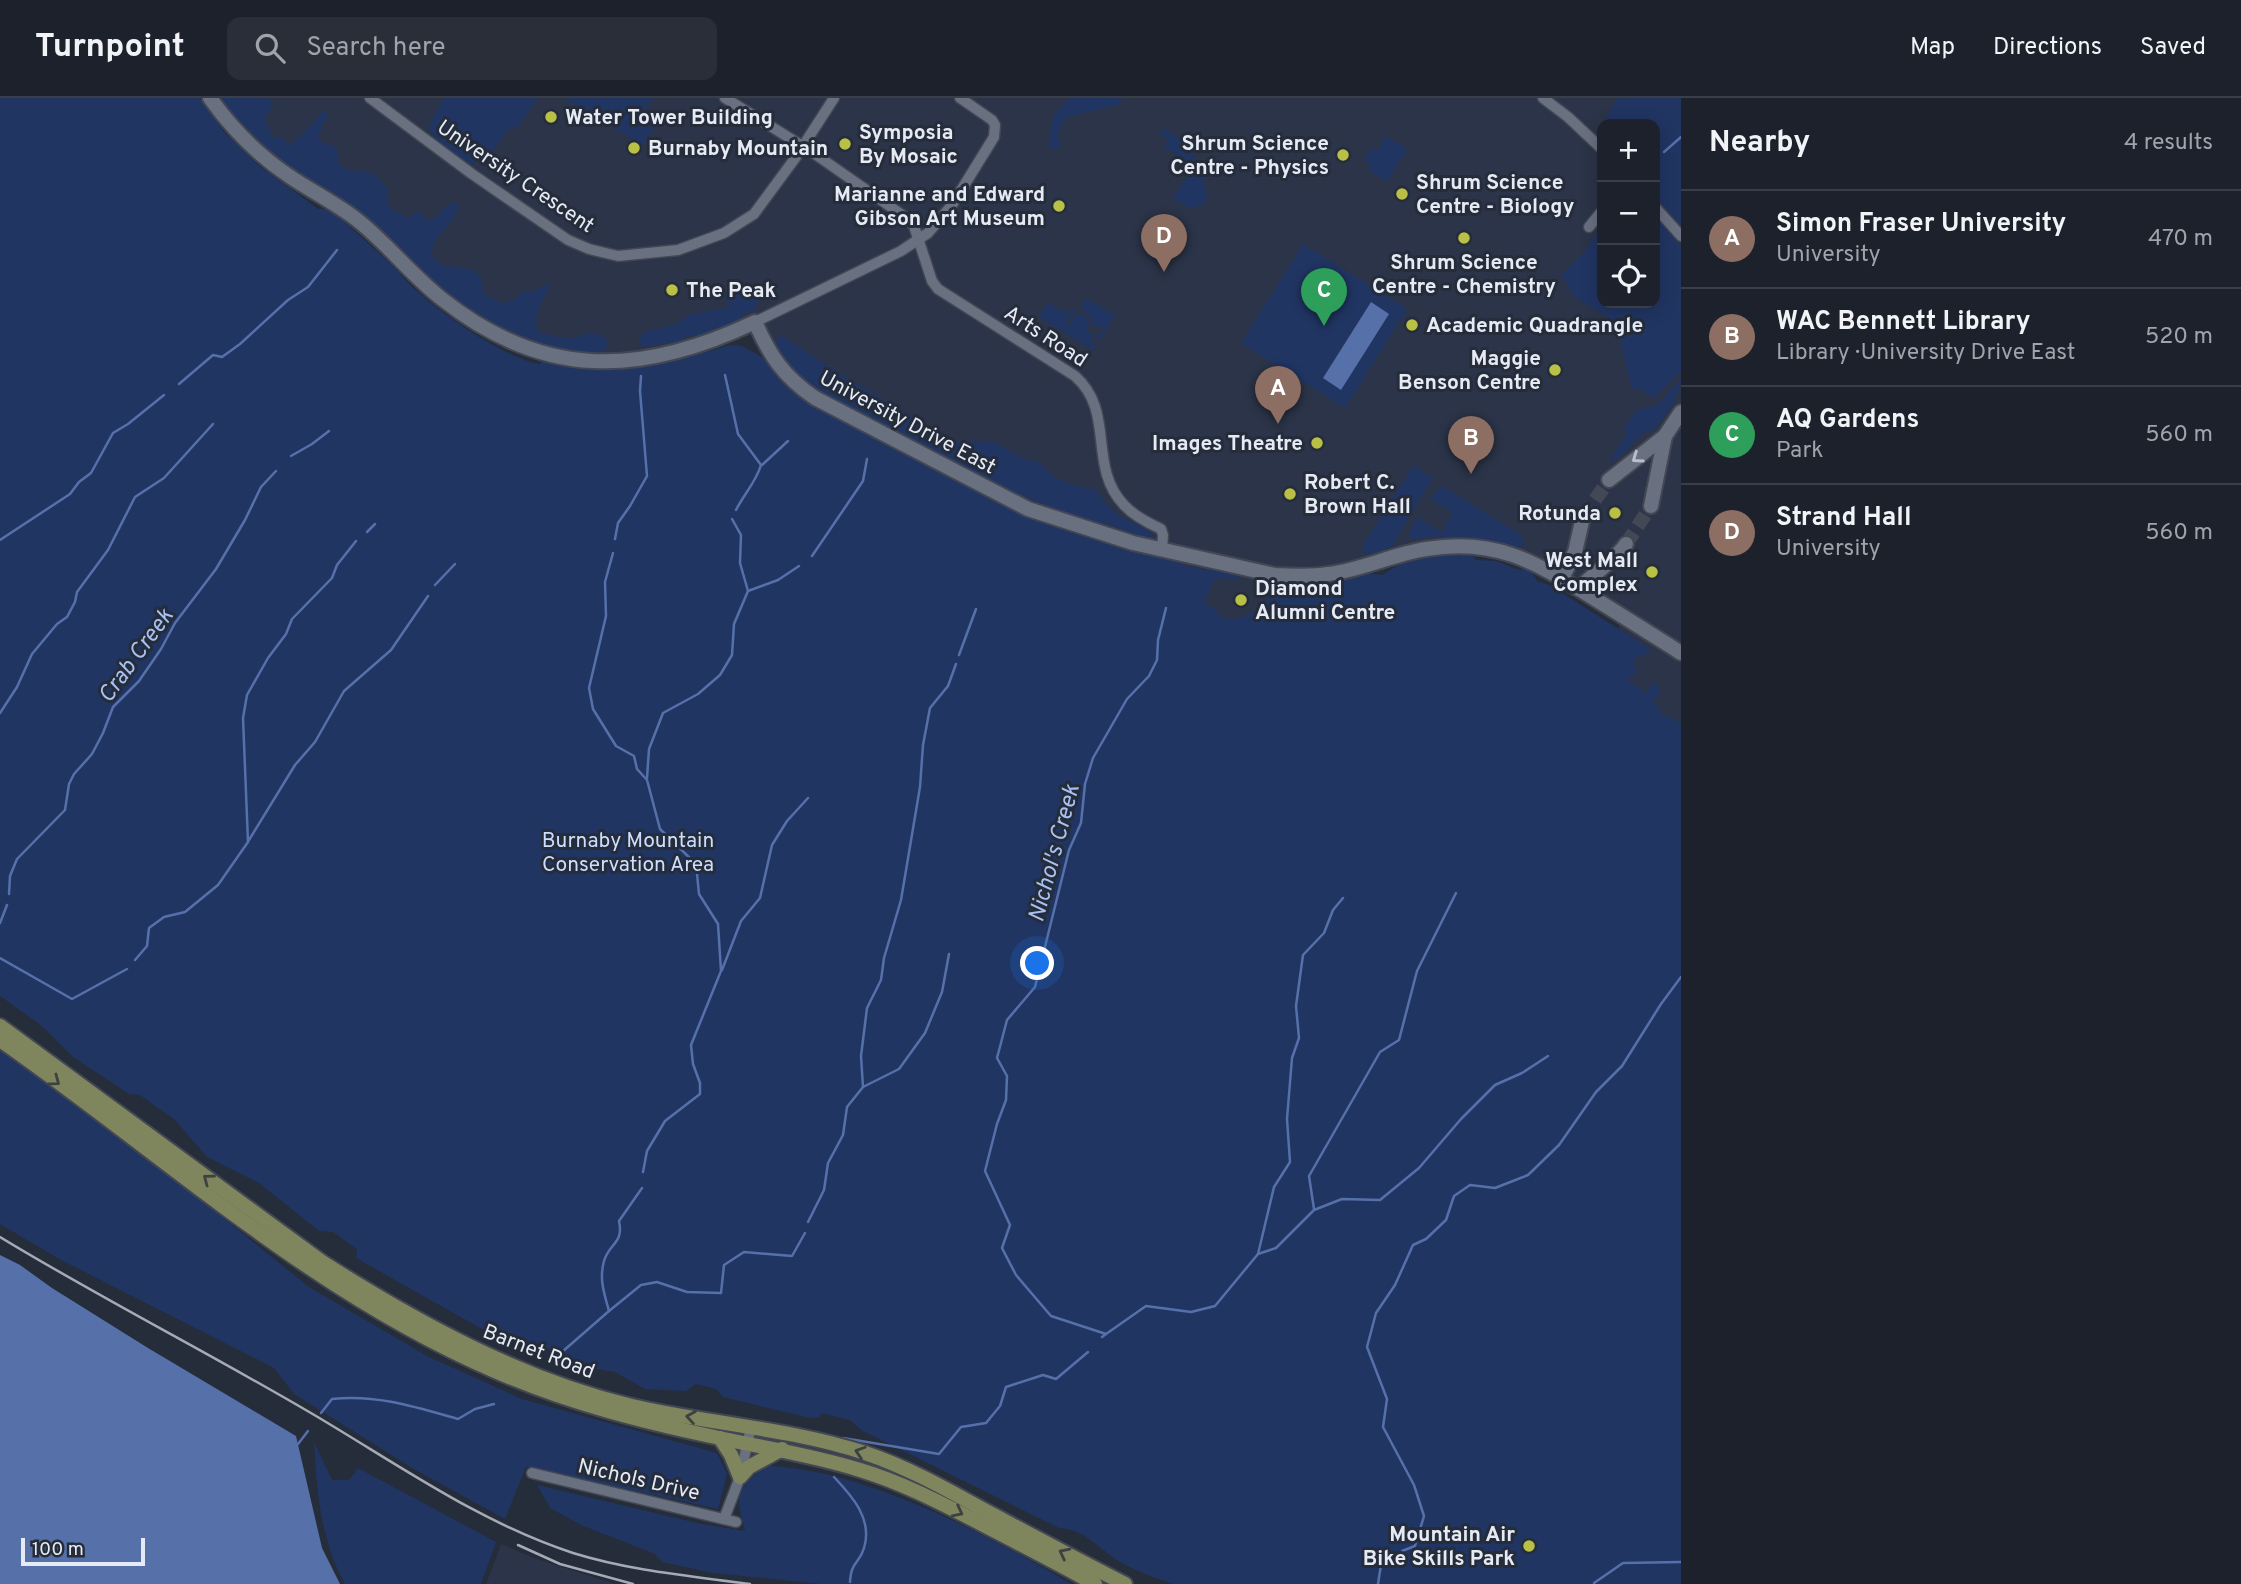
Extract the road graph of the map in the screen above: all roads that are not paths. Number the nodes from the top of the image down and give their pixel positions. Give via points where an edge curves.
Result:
1 (210, 98) edge
2 (370, 98) edge
3 (724, 98) edge
4 (834, 98) edge
5 (960, 98) edge
6 (1543, 98) edge
7 (1597, 144) edge
8 (803, 147) junction
9 (1660, 213) edge
10 (1597, 217) edge
11 (1589, 227) dead end
12 (1681, 236) edge
13 (919, 240) junction
14 (755, 322) junction
15 (731, 333) junction
16 (763, 343) junction
17 (1681, 412) edge
18 (1665, 436) junction
19 (1609, 480) tunnel mouth
20 (1651, 506) tunnel mouth
21 (1583, 517) tunnel mouth
22 (1626, 544) tunnel mouth
23 (1161, 549) junction
24 (1570, 583) junction
25 (1681, 653) edge
26 (0, 1026) edge
27 (0, 1040) edge
28 (751, 1427) junction
29 (720, 1438) junction
30 (747, 1443) junction
31 (782, 1449) junction
32 (532, 1473) dead end
33 (740, 1477) junction
34 (724, 1519) junction
35 (736, 1522) dead end
36 (1095, 1584) edge
37 (1125, 1584) edge

1 - 15 street via 246,141 274,165 354,217 456,310 509,341 549,355 618,362 672,354
2 - 8 street, University Crescent via 568,240 618,256 678,250 724,233 754,214
3 - 8 street
4 - 8 street, University Crescent
5 - 13 street via 992,120 994,137 945,216
6 - 7 street
8 - 13 street via 900,211
9 - 12 street
10 - 11 street
13 - 14 street
13 - 23 street, Arts Road via 939,289 1085,385 1097,408 1103,465 1110,484 1125,506 1161,529
14 - 15 street
14 - 16 street, University Drive East
15 - 16 street
16 - 23 street, University Drive East via 788,377 815,398 999,495 1059,520
17 - 18 street
18 -> 19 street
18 - 20 street
21 - 24 street
22 - 24 street via 1594,573
23 - 24 street, University Drive East via 1295,577 1331,574 1426,549 1464,546 1531,561
24 - 25 street, University Drive East
28 -> 26 main road, Barnet Road via 599,1397 499,1360 430,1327 300,1247
27 -> 29 main road, Barnet Road via 313,1271 425,1338 546,1392
28 - 30 street
37 -> 28 main road, Barnet Road via 886,1461
29 - 30 main road, Barnet Road
29 - 33 main road
30 - 31 main road, Barnet Road
30 - 33 street
31 - 33 main road
31 -> 36 main road, Barnet Road via 896,1483
32 - 34 street, Nichols Drive
33 - 34 street
34 - 35 street, Nichols Drive

